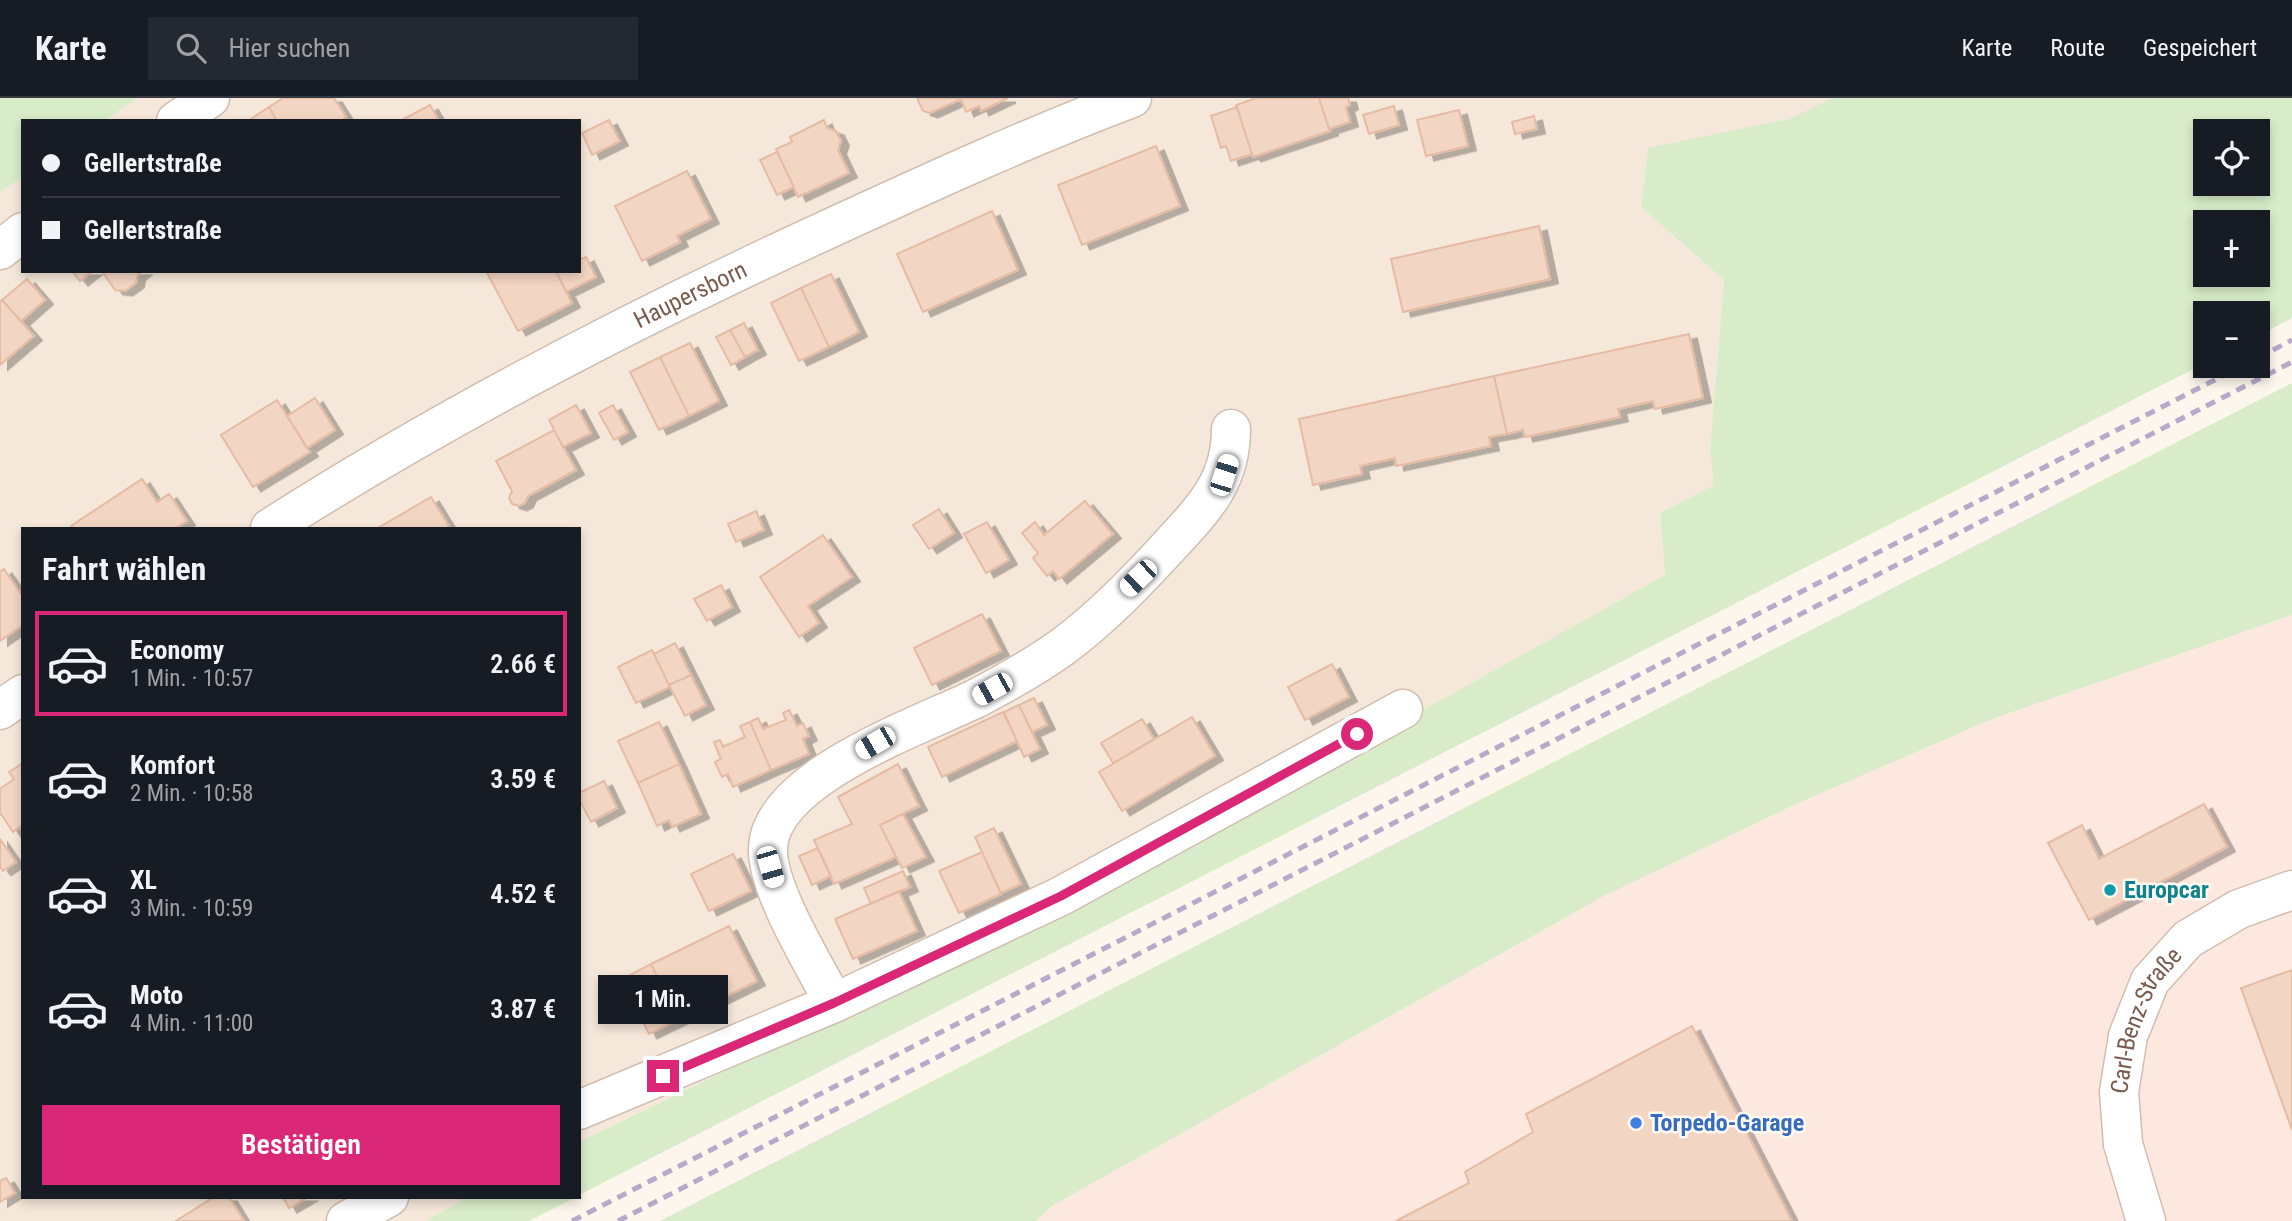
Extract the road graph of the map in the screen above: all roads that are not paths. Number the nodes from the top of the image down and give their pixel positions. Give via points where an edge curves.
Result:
1 (210, 98) edge
2 (1132, 98) edge
3 (179, 119) edge
4 (21, 234) edge
5 (0, 250) edge
6 (1231, 429) dead end
7 (272, 527) edge
8 (21, 695) edge
9 (1403, 709) dead end
10 (0, 710) edge
11 (2292, 890) edge
12 (834, 1003) junction
13 (581, 1109) edge
14 (385, 1199) edge
15 (346, 1221) edge
16 (2146, 1221) edge

1 - 3 street
2 - 7 street, Haupersborn via 944,176 700,288 467,410
4 - 5 street
6 - 12 street via 1231,452 1216,491 1157,560 1062,647 975,698 842,762 785,809 771,833 770,867 794,928
8 - 10 street
9 - 12 street via 1072,890
11 - 16 street, Carl-Benz-Straße via 2239,909 2188,939 2150,981 2128,1036 2119,1092 2123,1144
12 - 13 street
14 - 15 street

